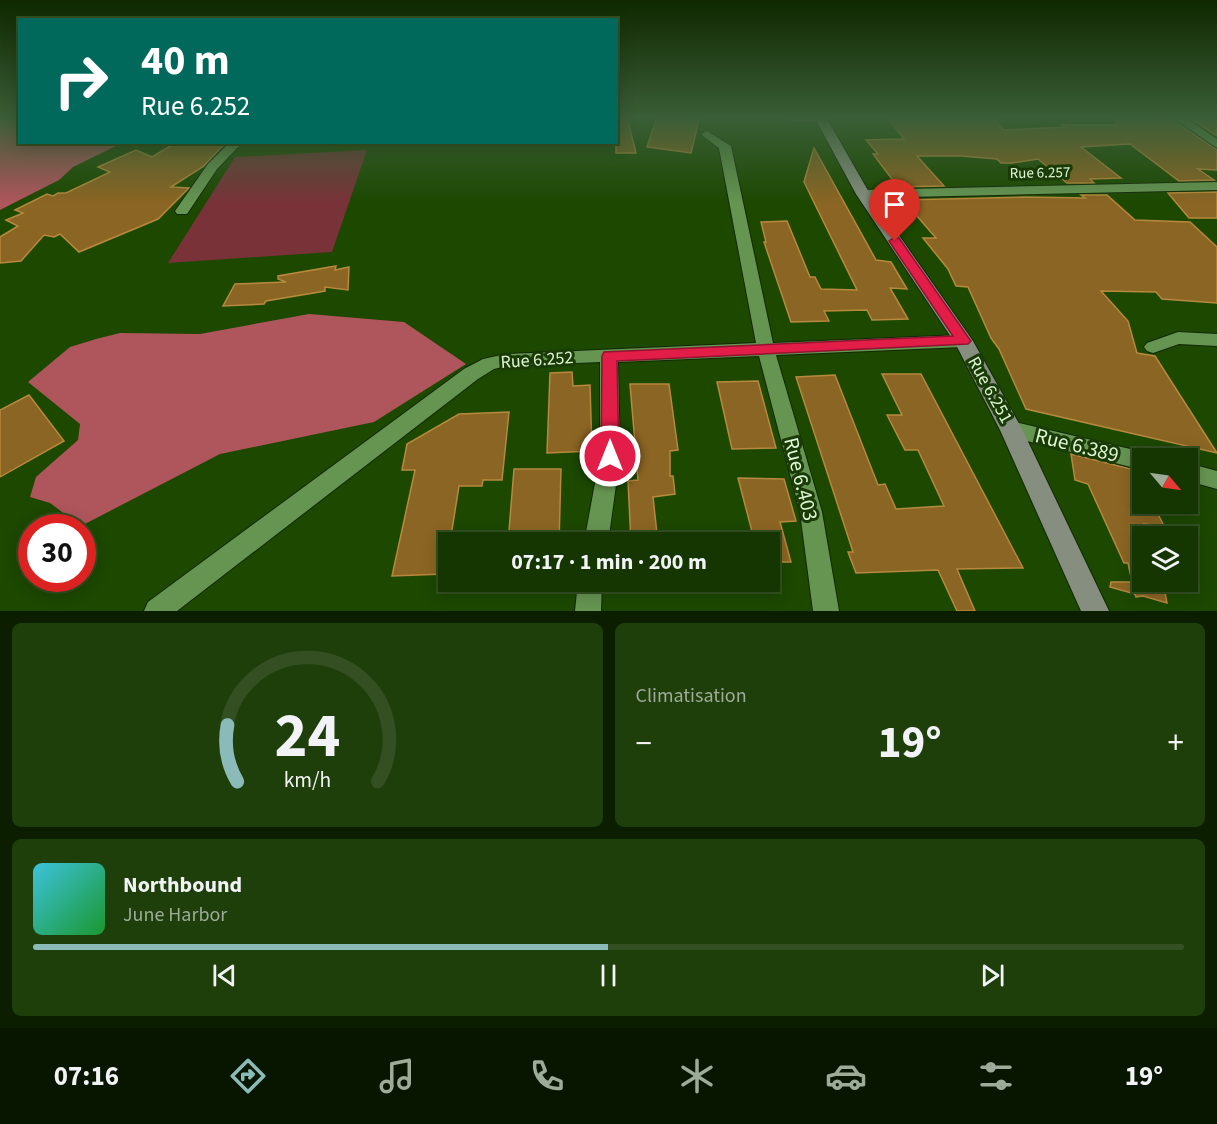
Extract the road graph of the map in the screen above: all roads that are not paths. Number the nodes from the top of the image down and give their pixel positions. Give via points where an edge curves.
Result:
1 (233, 146) edge
2 (724, 146) edge
3 (837, 146) edge
4 (1217, 186) edge
5 (863, 194) junction
6 (182, 211) dead end
7 (1217, 340) edge
8 (963, 341) junction
9 (1153, 346) dead end
10 (766, 350) junction
11 (609, 356) junction
12 (1011, 429) junction
13 (1132, 458) edge
14 (1198, 475) edge
15 (1217, 480) edge
16 (598, 532) edge
17 (589, 592) edge
18 (157, 611) edge
19 (588, 611) edge
20 (826, 611) edge
21 (1095, 611) edge

1 - 6 street via 212,167
2 - 10 street, Rue 6.403
3 - 5 main road, Rue 6.251
4 - 5 street, Rue 6.257
5 - 8 main road, Rue 6.251
7 - 9 street via 1178,338
8 - 10 street, Rue 6.252
8 - 12 main road, Rue 6.251
10 - 11 street, Rue 6.252
10 - 20 street, Rue 6.403 via 811,512
11 - 16 street via 610,456
11 - 18 street, Rue 6.252 via 506,360 471,374
12 - 13 street, Rue 6.389
12 - 21 main road, Rue 6.251
14 - 15 street
17 - 19 street

